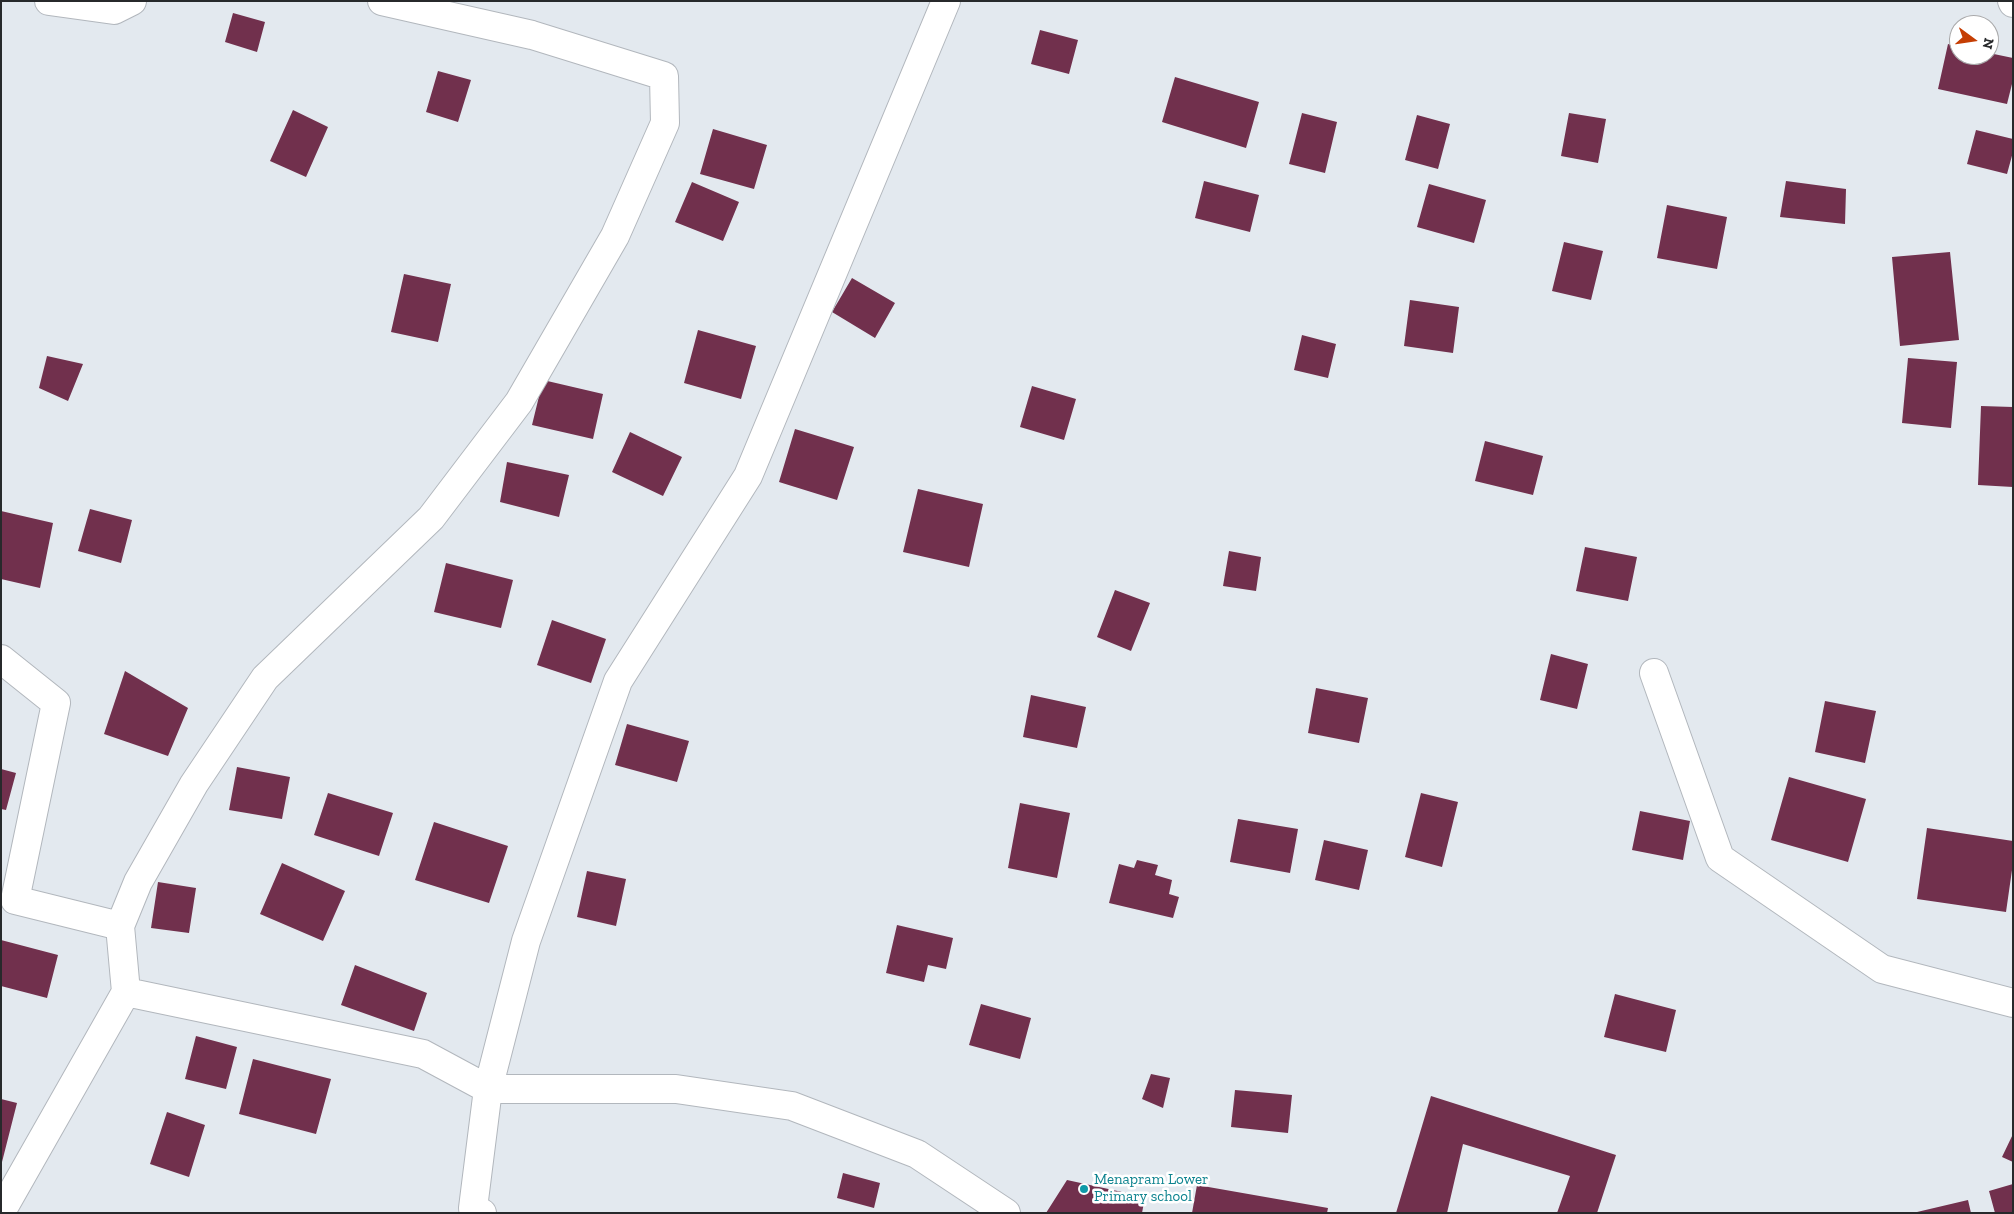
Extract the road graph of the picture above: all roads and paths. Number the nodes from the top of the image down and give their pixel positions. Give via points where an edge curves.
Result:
1 (49, 1) edge
2 (132, 1) edge
3 (382, 1) edge
4 (946, 1) edge
5 (1, 659) edge
6 (1654, 673) dead end
7 (120, 926) junction
8 (126, 992) junction
9 (2013, 1003) edge
10 (488, 1089) junction
11 (1, 1212) edge
12 (482, 1213) edge
13 (1006, 1213) edge

1 - 2 street via 114,10
3 - 7 street via 532,36 664,76 665,123 615,236 519,402 431,518 265,678 194,784 138,882
4 - 10 street via 748,476 618,681 526,941
5 - 7 street via 56,703 15,900
6 - 9 street via 1720,858 1882,970
7 - 8 street
8 - 10 street via 423,1054
8 - 11 street
10 - 12 street via 472,1208
10 - 13 street via 676,1089 792,1106 916,1154

